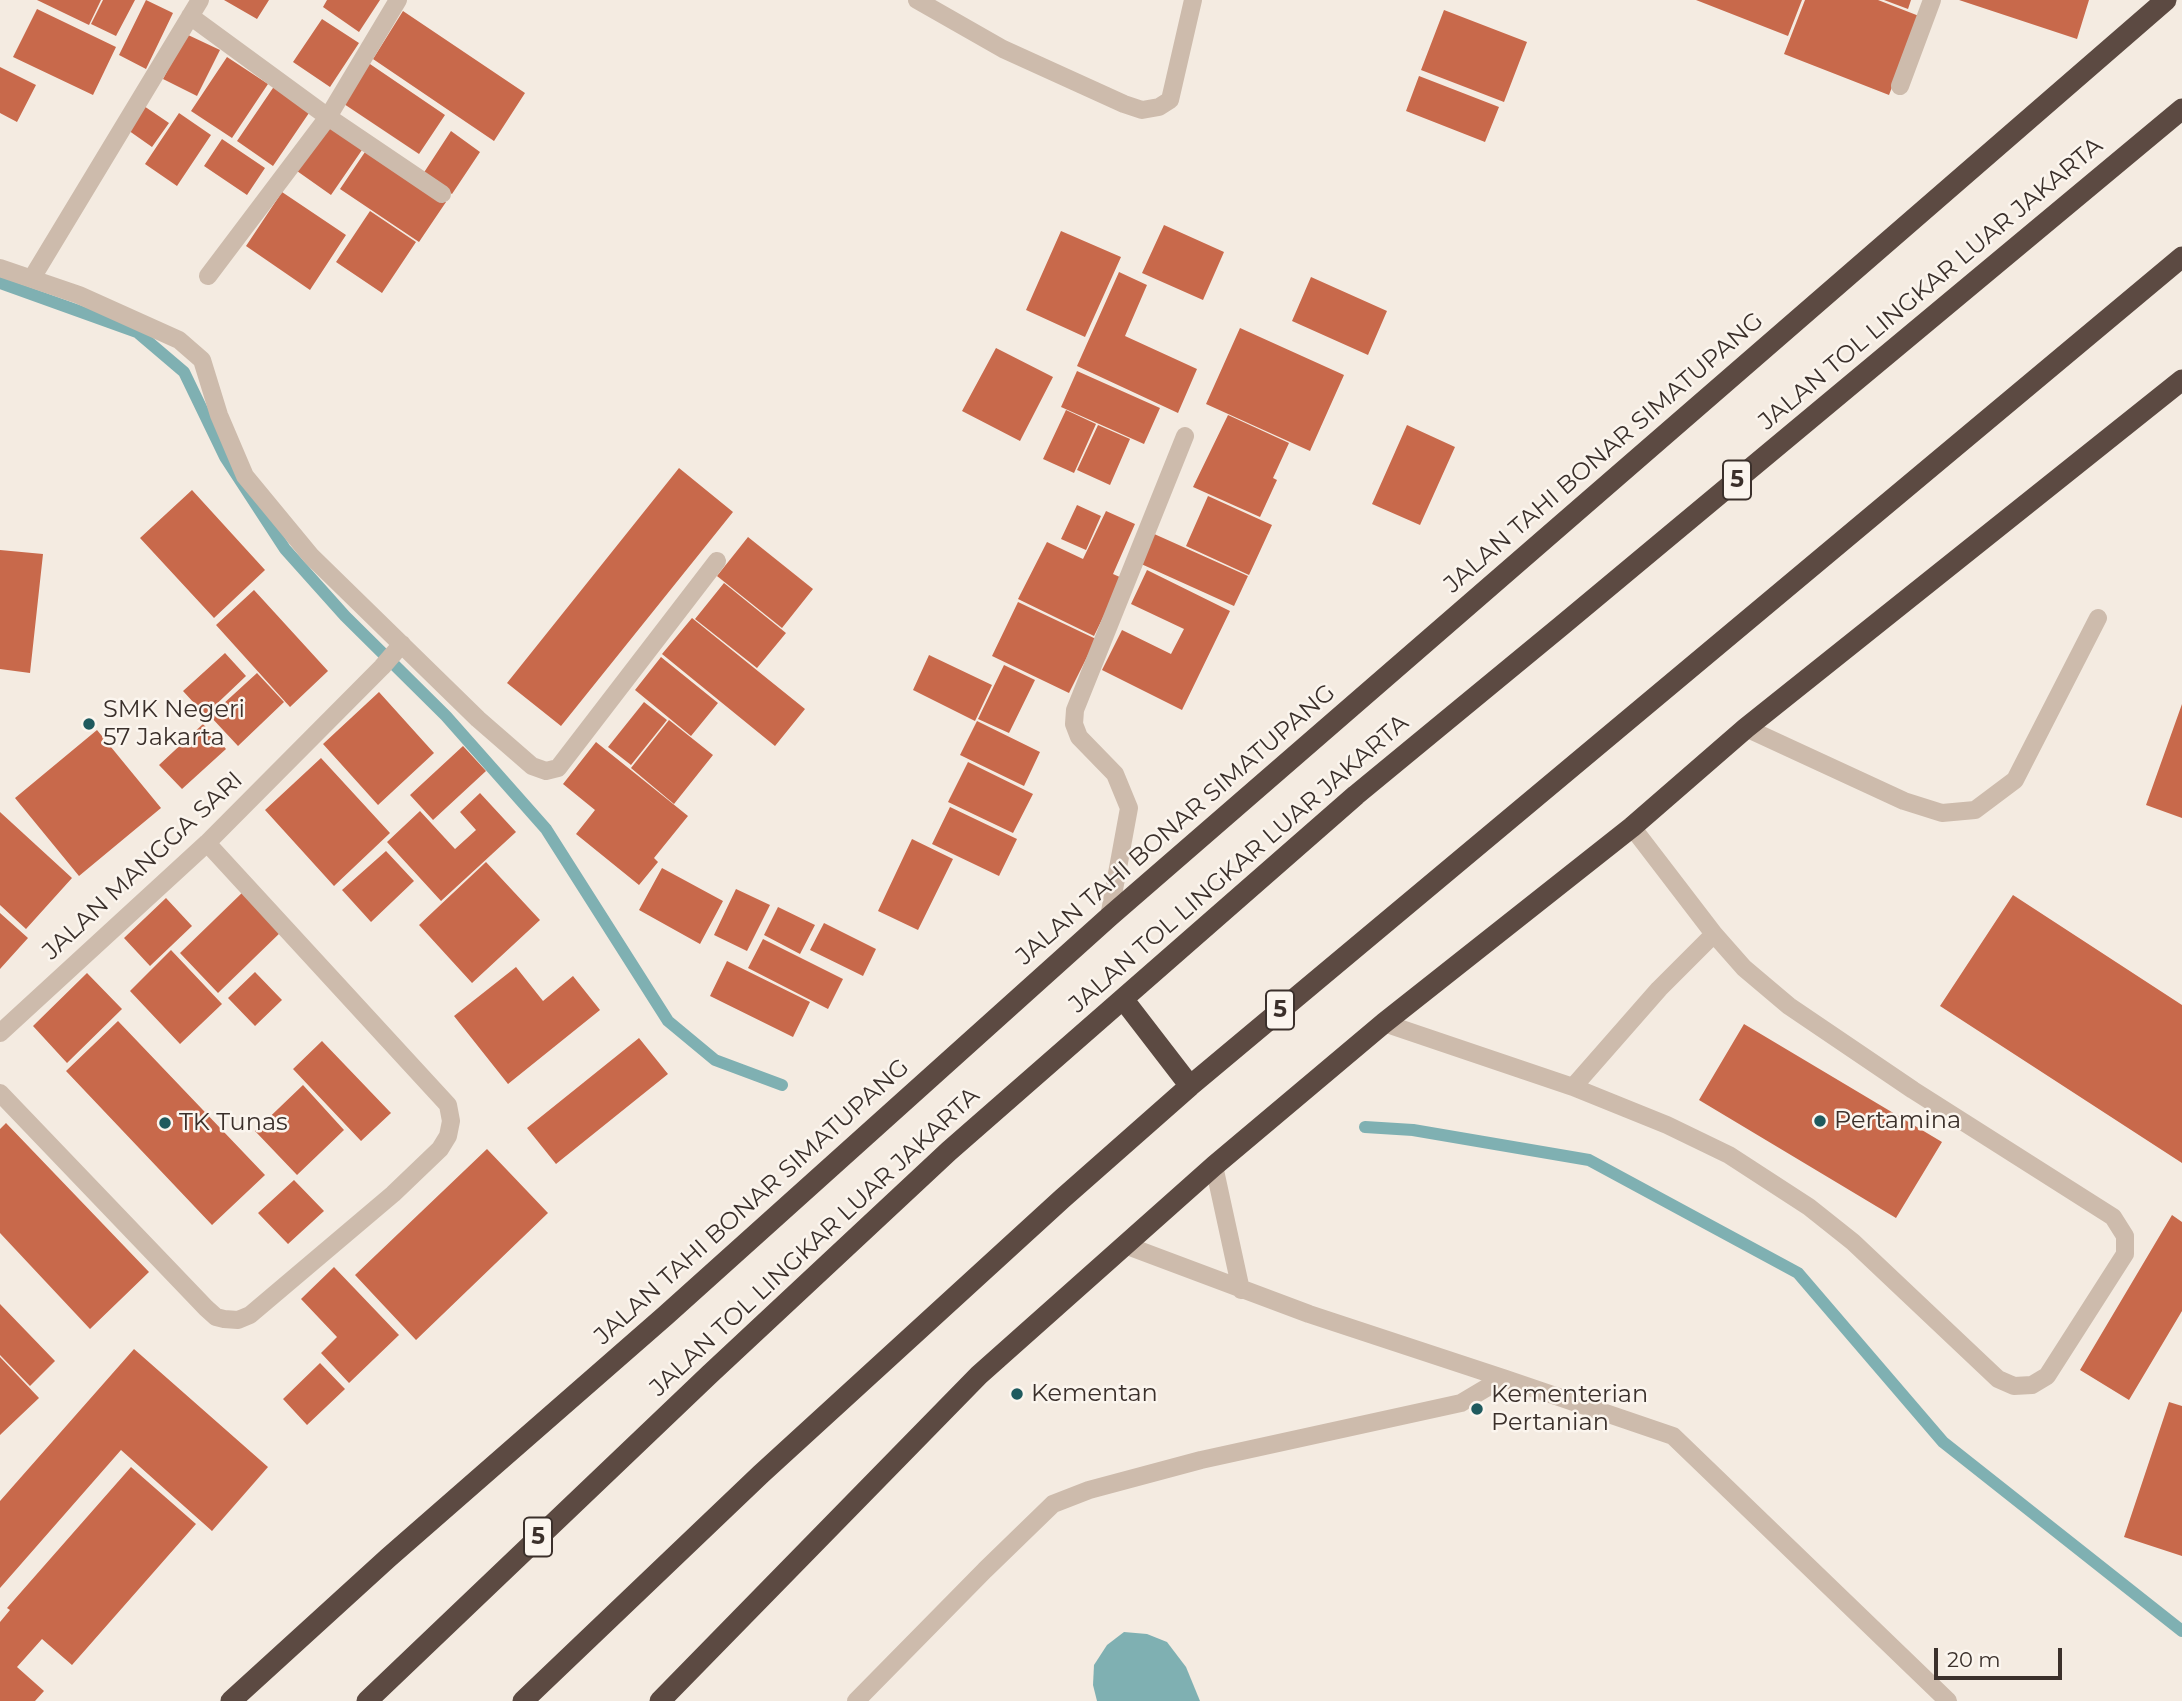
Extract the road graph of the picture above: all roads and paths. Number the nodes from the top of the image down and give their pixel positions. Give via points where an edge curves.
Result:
1 (398, 0) edge
2 (917, 0) edge
3 (1193, 0) edge
4 (1932, 0) edge
5 (2166, 0) edge
6 (195, 8) edge
7 (1900, 86) dead end
8 (2182, 109) edge
9 (328, 117) junction
10 (442, 194) dead end
11 (2182, 257) edge
12 (0, 268) edge
13 (208, 276) dead end
14 (32, 278) junction
15 (2182, 380) edge
16 (1185, 436) dead end
17 (717, 561) dead end
18 (2098, 618) dead end
19 (399, 647) junction
20 (1746, 728) junction
21 (1632, 827) junction
22 (207, 843) junction
23 (1110, 917) junction
24 (1714, 934) junction
25 (1123, 999) junction
26 (1384, 1023) junction
27 (0, 1033) edge
28 (1190, 1086) junction
29 (1573, 1087) junction
30 (0, 1093) edge
31 (1214, 1166) junction
32 (1125, 1245) junction
33 (1241, 1290) junction
34 (1503, 1378) junction
35 (231, 1701) edge
36 (367, 1701) edge
37 (523, 1701) edge
38 (660, 1701) edge
39 (856, 1701) edge
40 (1948, 1701) edge

1 - 9 street
2 - 3 street via 1003,49 1143,110 1170,100
4 - 7 street
5 - 23 highway, JALAN TAHI BONAR SIMATUPANG
6 - 9 street
6 - 14 street
8 - 25 highway, JALAN TOL LINGKAR LUAR JAKARTA / 5 via 1356,795
9 - 10 street
9 - 13 street
11 - 28 highway, 5
12 - 14 street
14 - 19 street via 179,340 202,360 245,476 310,556
15 - 20 highway
16 - 23 street via 1075,710 1079,737 1115,775 1129,808
17 - 19 street via 558,768 546,771 533,766
18 - 20 street via 2015,780 1975,810 1942,813 1904,801
19 - 22 street, JALAN MANGGA SARI
20 - 21 highway
21 - 24 street
21 - 26 highway
22 - 27 street, JALAN MANGGA SARI
22 - 30 street via 448,1105 452,1121 440,1149 250,1315 224,1319 205,1308
23 - 35 highway, JALAN TAHI BONAR SIMATUPANG
24 - 29 street
24 - 29 street via 1744,968 1789,1006 2113,1217 2125,1236 2125,1254 2047,1376 2032,1385 2014,1386 1998,1379 1853,1242 1808,1207 1729,1155
25 - 28 highway
25 - 36 highway, JALAN TOL LINGKAR LUAR JAKARTA / 5 via 920,1178
26 - 29 street
26 - 31 highway
28 - 37 highway, 5 via 761,1474
31 - 32 highway
31 - 33 street
32 - 33 street
32 - 38 highway via 979,1375
33 - 34 street
34 - 39 street via 1461,1404 1201,1460 1053,1504
34 - 40 street via 1673,1436

